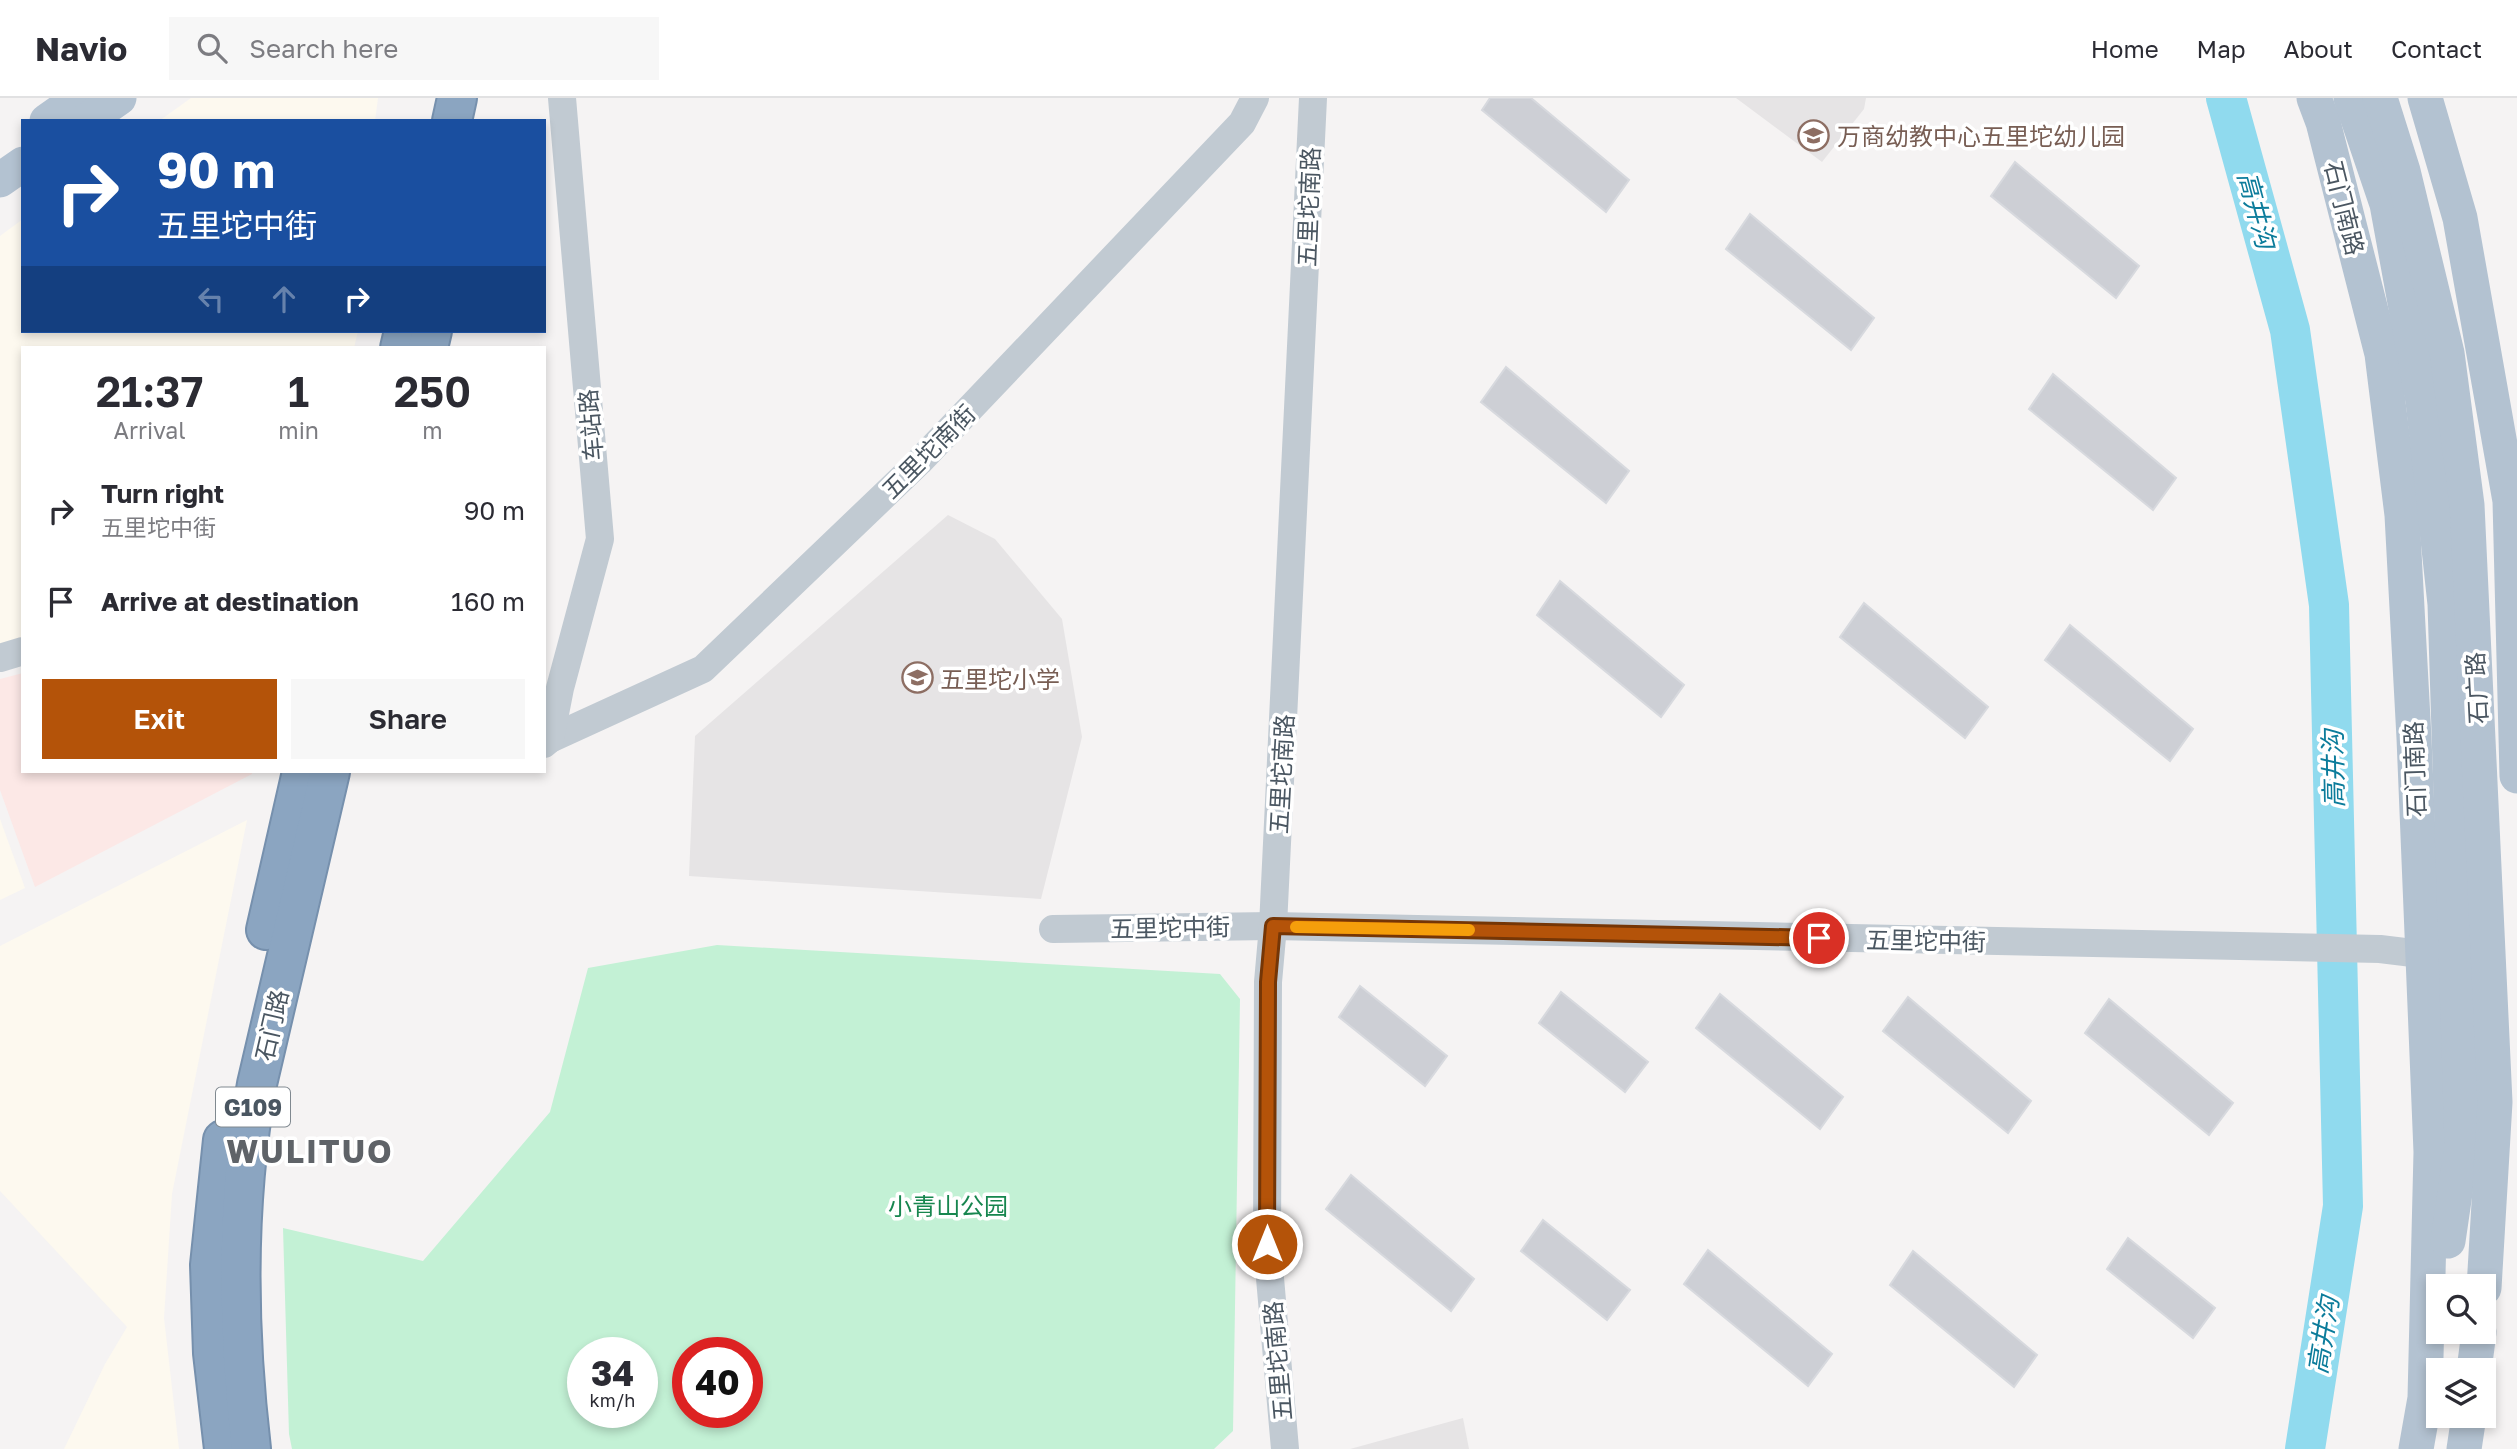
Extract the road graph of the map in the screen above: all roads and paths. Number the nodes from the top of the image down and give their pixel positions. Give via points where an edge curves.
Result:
1 (80, 98) edge
2 (119, 98) edge
3 (457, 98) edge
4 (485, 98) edge
5 (562, 98) edge
6 (1255, 98) edge
7 (1312, 98) edge
8 (2314, 98) edge
9 (2351, 98) edge
10 (2380, 98) edge
11 (2425, 98) edge
12 (50, 119) edge
13 (89, 119) edge
14 (452, 119) edge
15 (480, 119) edge
16 (21, 138) edge
17 (0, 153) edge
18 (21, 165) edge
19 (0, 180) edge
20 (21, 652) edge
21 (0, 658) edge
22 (547, 742) edge
23 (302, 773) edge
24 (330, 773) edge
25 (2517, 776) edge
26 (1273, 926) junction
27 (1053, 929) dead end
28 (2421, 954) junction
29 (2517, 1142) edge
30 (2443, 1274) edge
31 (2485, 1274) edge
32 (2487, 1274) edge
33 (2427, 1358) edge
34 (2426, 1398) edge
35 (2468, 1428) edge
36 (224, 1449) edge
37 (251, 1449) edge
38 (1285, 1449) edge
39 (2416, 1449) edge
40 (2465, 1449) edge

1 - 12 main road
2 - 13 main road
3 - 14 highway
4 - 15 highway
5 - 22 street, 车站路 via 600,539
6 - 22 street, 五里坨南街 via 1242,123 919,462 703,669
7 - 26 street, 五里坨南路
8 - 28 main road, 石门南路 via 2384,367 2402,515
9 - 30 main road, 石广路 via 2387,204 2397,257 2423,401 2445,604 2462,1145
10 - 31 main road, 石广路 via 2403,171 2447,353 2467,505 2495,1102
11 - 25 main road via 2460,218 2510,501
16 - 17 main road
18 - 19 main road
20 - 21 street
23 - 36 highway, 石门路 / G109 via 224,1128 210,1265 213,1353
24 - 37 highway, 石门路 / G109 via 248,1130 240,1321
26 - 27 street, 五里坨中街
26 - 28 street, 五里坨中街
26 - 38 street, 五里坨南路 via 1268,982 1267,1244
28 - 33 main road, 石门南路 via 2431,1152
29 - 32 main road
34 - 39 main road, 石门南路
35 - 40 main road

